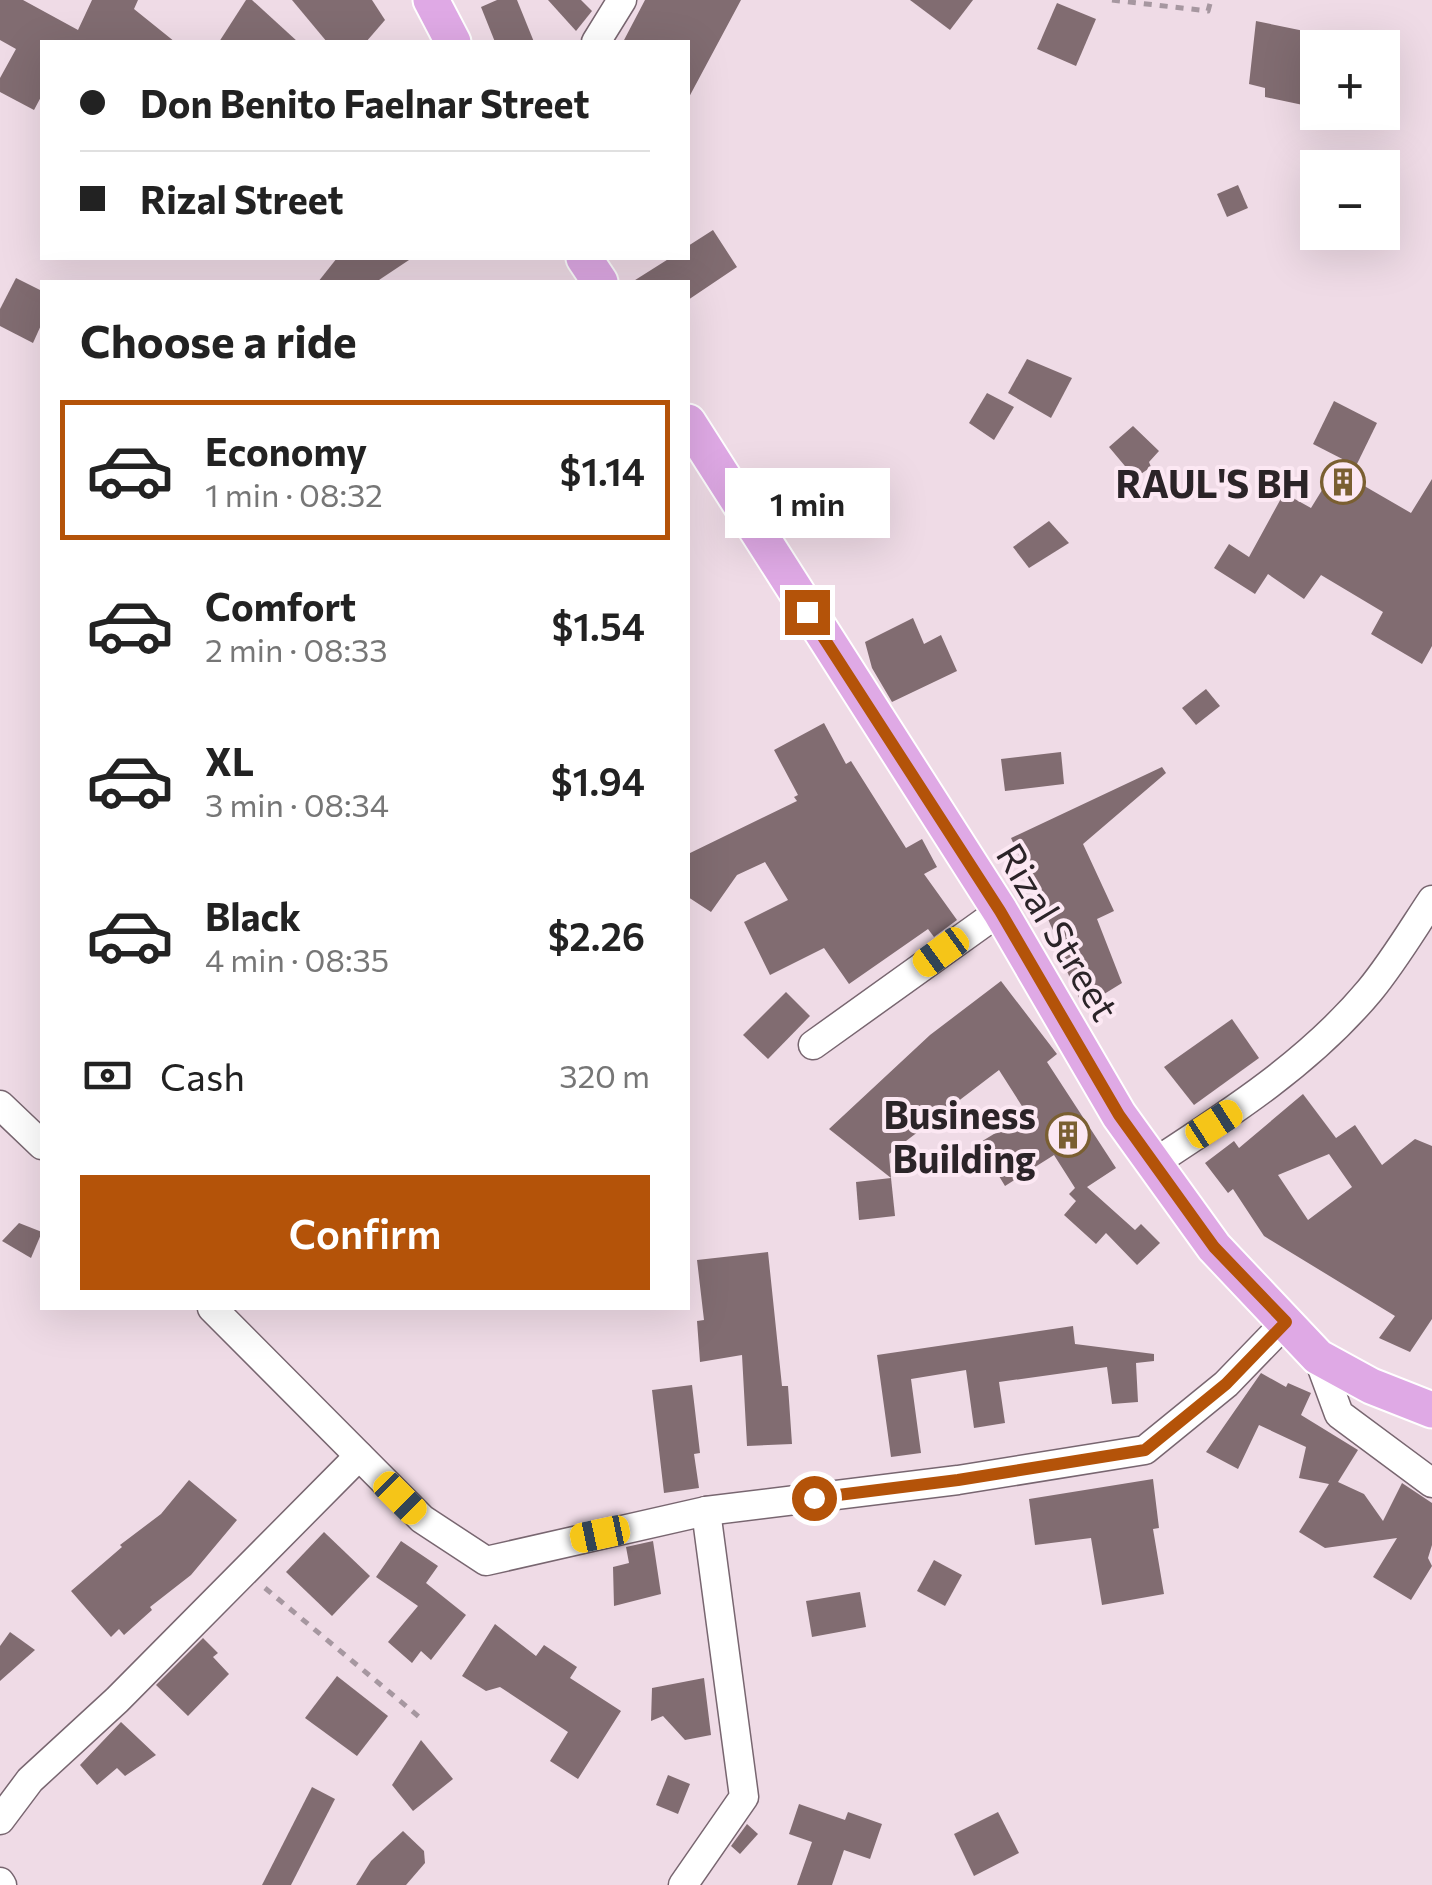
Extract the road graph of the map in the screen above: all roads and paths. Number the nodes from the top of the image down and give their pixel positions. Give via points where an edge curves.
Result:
1 (431, 0) edge
2 (622, 0) edge
3 (1112, 0) edge
4 (1211, 0) edge
5 (453, 40) edge
6 (597, 40) edge
7 (690, 425) edge
8 (1432, 900) edge
9 (1000, 911) junction
10 (813, 1045) dead end
11 (0, 1105) edge
12 (40, 1143) edge
13 (1154, 1163) junction
14 (214, 1310) edge
15 (1286, 1322) junction
16 (1318, 1358) junction
17 (1432, 1410) edge
18 (359, 1456) junction
19 (1432, 1483) edge
20 (706, 1511) junction
21 (245, 1571) junction
22 (424, 1721) dead end
23 (0, 1820) edge
24 (682, 1885) edge

1 - 5 main road
2 - 6 street
3 - 4 path via 1208,10
7 - 9 main road, Rizal Street
8 - 13 street via 1370,990 1308,1052 1244,1105
9 - 10 street
9 - 13 main road, Rizal Street
11 - 12 street
13 - 15 main road, Rizal Street via 1214,1247
14 - 18 street
15 - 16 main road, Rizal Street
15 - 20 street via 1226,1384 1145,1450
16 - 17 main road, Rizal Street
16 - 19 street via 1339,1414
18 - 20 street via 422,1519 486,1561
18 - 21 street
20 - 24 street via 744,1797
21 - 22 path
21 - 23 street via 30,1780

